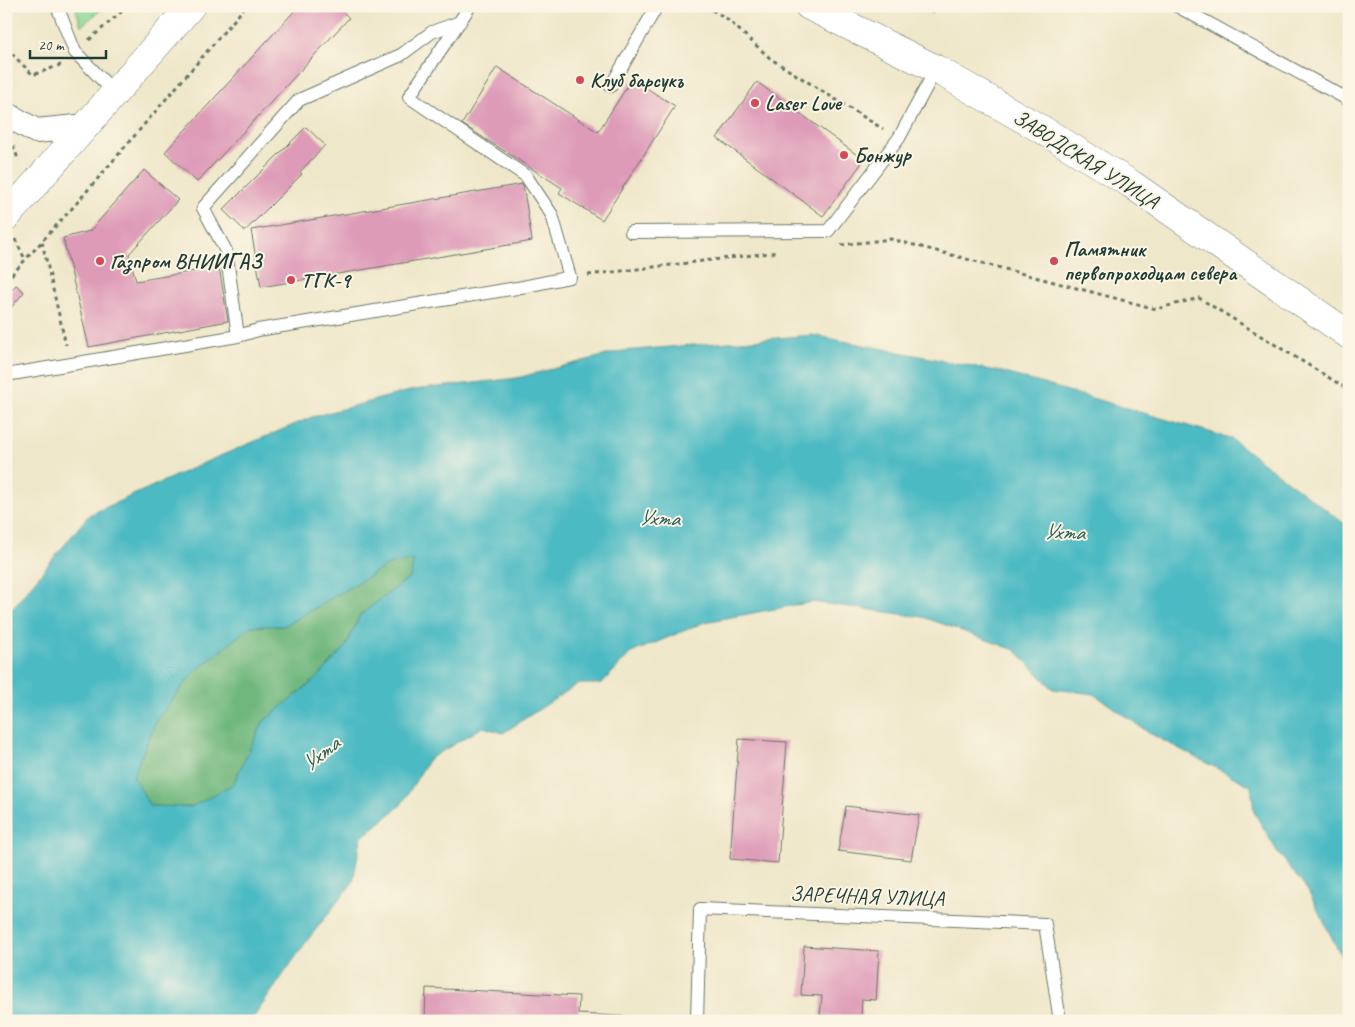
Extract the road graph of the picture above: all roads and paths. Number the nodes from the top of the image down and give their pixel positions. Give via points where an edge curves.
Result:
1 (57, 6) edge
2 (191, 6) edge
3 (246, 6) edge
4 (470, 6) edge
5 (657, 6) edge
6 (705, 6) edge
7 (809, 6) edge
8 (1177, 6) edge
9 (460, 22) junction
10 (936, 70) junction
11 (610, 86) dead end
12 (115, 93) junction
13 (1349, 100) edge
14 (6, 114) edge
15 (87, 126) junction
16 (899, 138) junction
17 (12, 144) dead end
18 (20, 167) dead end
19 (6, 218) edge
20 (631, 232) dead end
21 (41, 242) junction
22 (832, 246) dead end
23 (784, 252) dead end
24 (570, 277) junction
25 (6, 281) edge
26 (1349, 335) edge
27 (238, 336) junction
28 (71, 364) junction
29 (6, 375) edge
30 (1349, 390) edge
31 (697, 1021) edge
32 (1060, 1021) edge

1 - 12 lane via 75,52
2 - 12 street
3 - 21 path
4 - 9 lane
5 - 11 lane
6 - 16 path via 726,18 771,59
7 - 10 street, ЗАВОДСКАЯ УЛИЦА
8 - 13 lane
9 - 24 lane via 409,97 526,176 552,215
9 - 27 lane via 432,32 401,55 299,100 203,208 226,251
10 - 16 lane
10 - 26 street, ЗАВОДСКАЯ УЛИЦА via 1131,184
12 - 15 street
14 - 15 street via 36,131
15 - 19 street
16 - 20 lane via 828,231
17 - 18 path
21 - 25 path
21 - 28 path
22 - 30 path via 891,239 1156,309 1199,298
23 - 24 path
24 - 27 lane
27 - 28 lane
28 - 29 lane
31 - 32 lane, ЗАРЕЧНАЯ УЛИЦА via 700,909 1046,924

